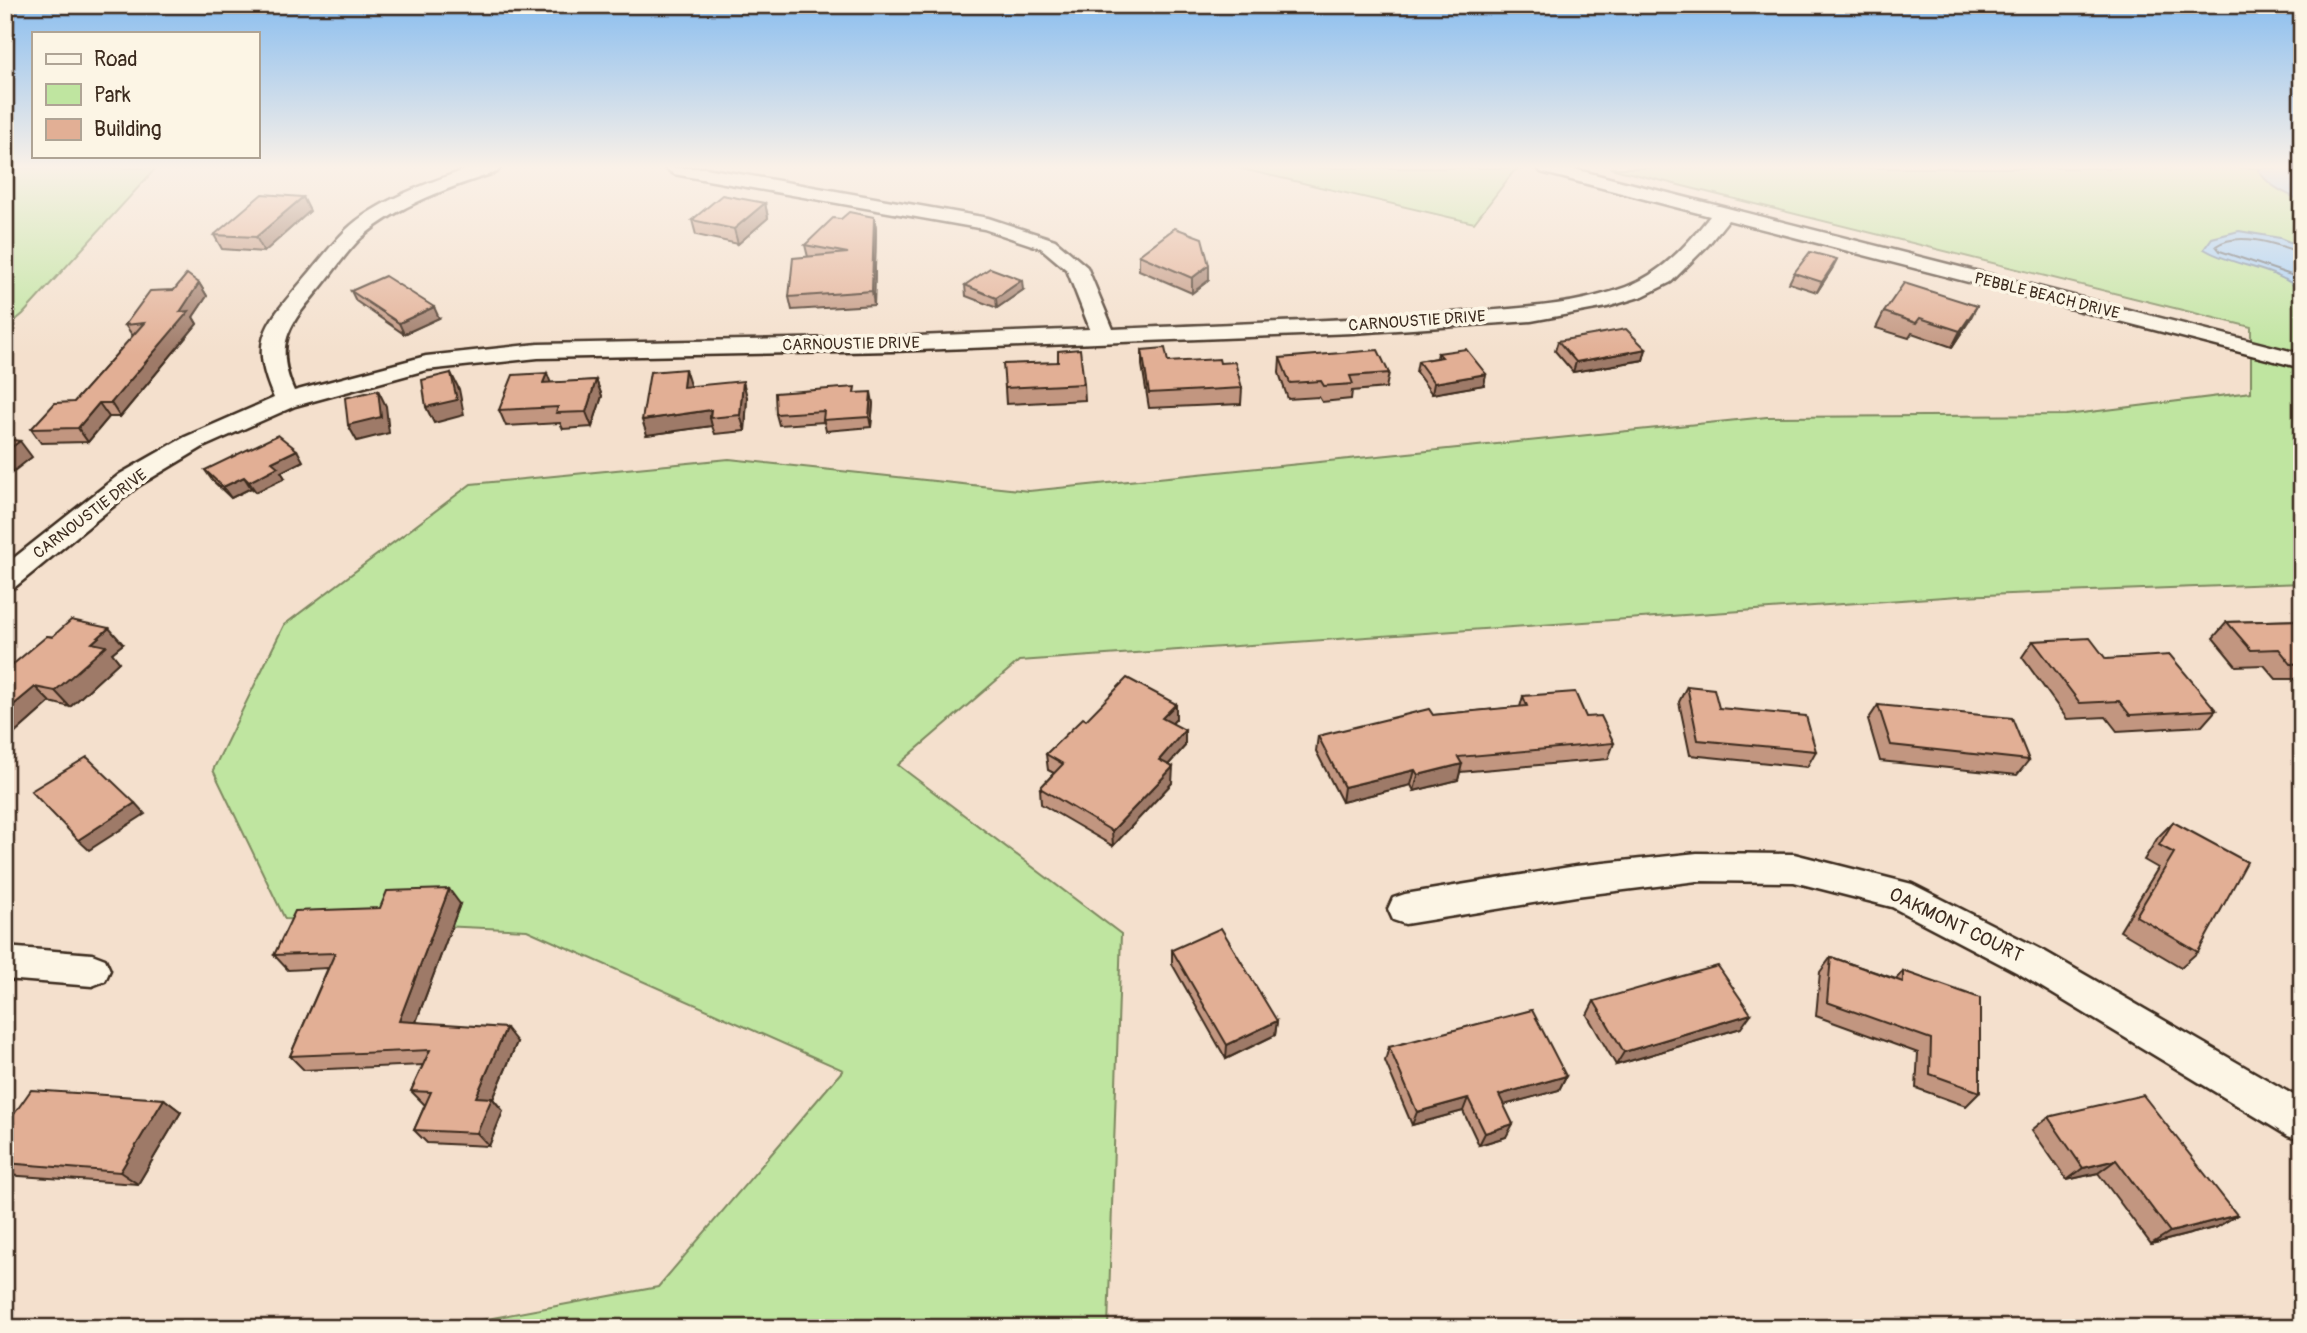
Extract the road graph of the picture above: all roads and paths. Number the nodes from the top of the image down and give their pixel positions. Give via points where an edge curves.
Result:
1 (359, 230) edge
2 (1007, 230) edge
3 (1709, 230) edge
4 (1786, 230) edge
5 (1104, 335) junction
6 (2302, 361) edge
7 (287, 401) junction
8 (5, 580) edge
9 (1405, 909) dead end
10 (5, 963) edge
11 (92, 970) dead end
12 (2302, 1122) edge

1 - 7 street via 281,320 273,345 273,370
2 - 5 street via 1048,244 1076,267
3 - 5 street, CARNOUSTIE DRIVE via 1663,277 1634,291 1566,309 1353,326
4 - 6 street, PEBBLE BEACH DRIVE
5 - 7 street, CARNOUSTIE DRIVE via 538,351 467,357 386,372
7 - 8 street, CARNOUSTIE DRIVE via 194,442 129,480
9 - 12 street, OAKMONT COURT via 1697,867 1794,868 1900,894 2031,962
10 - 11 street

